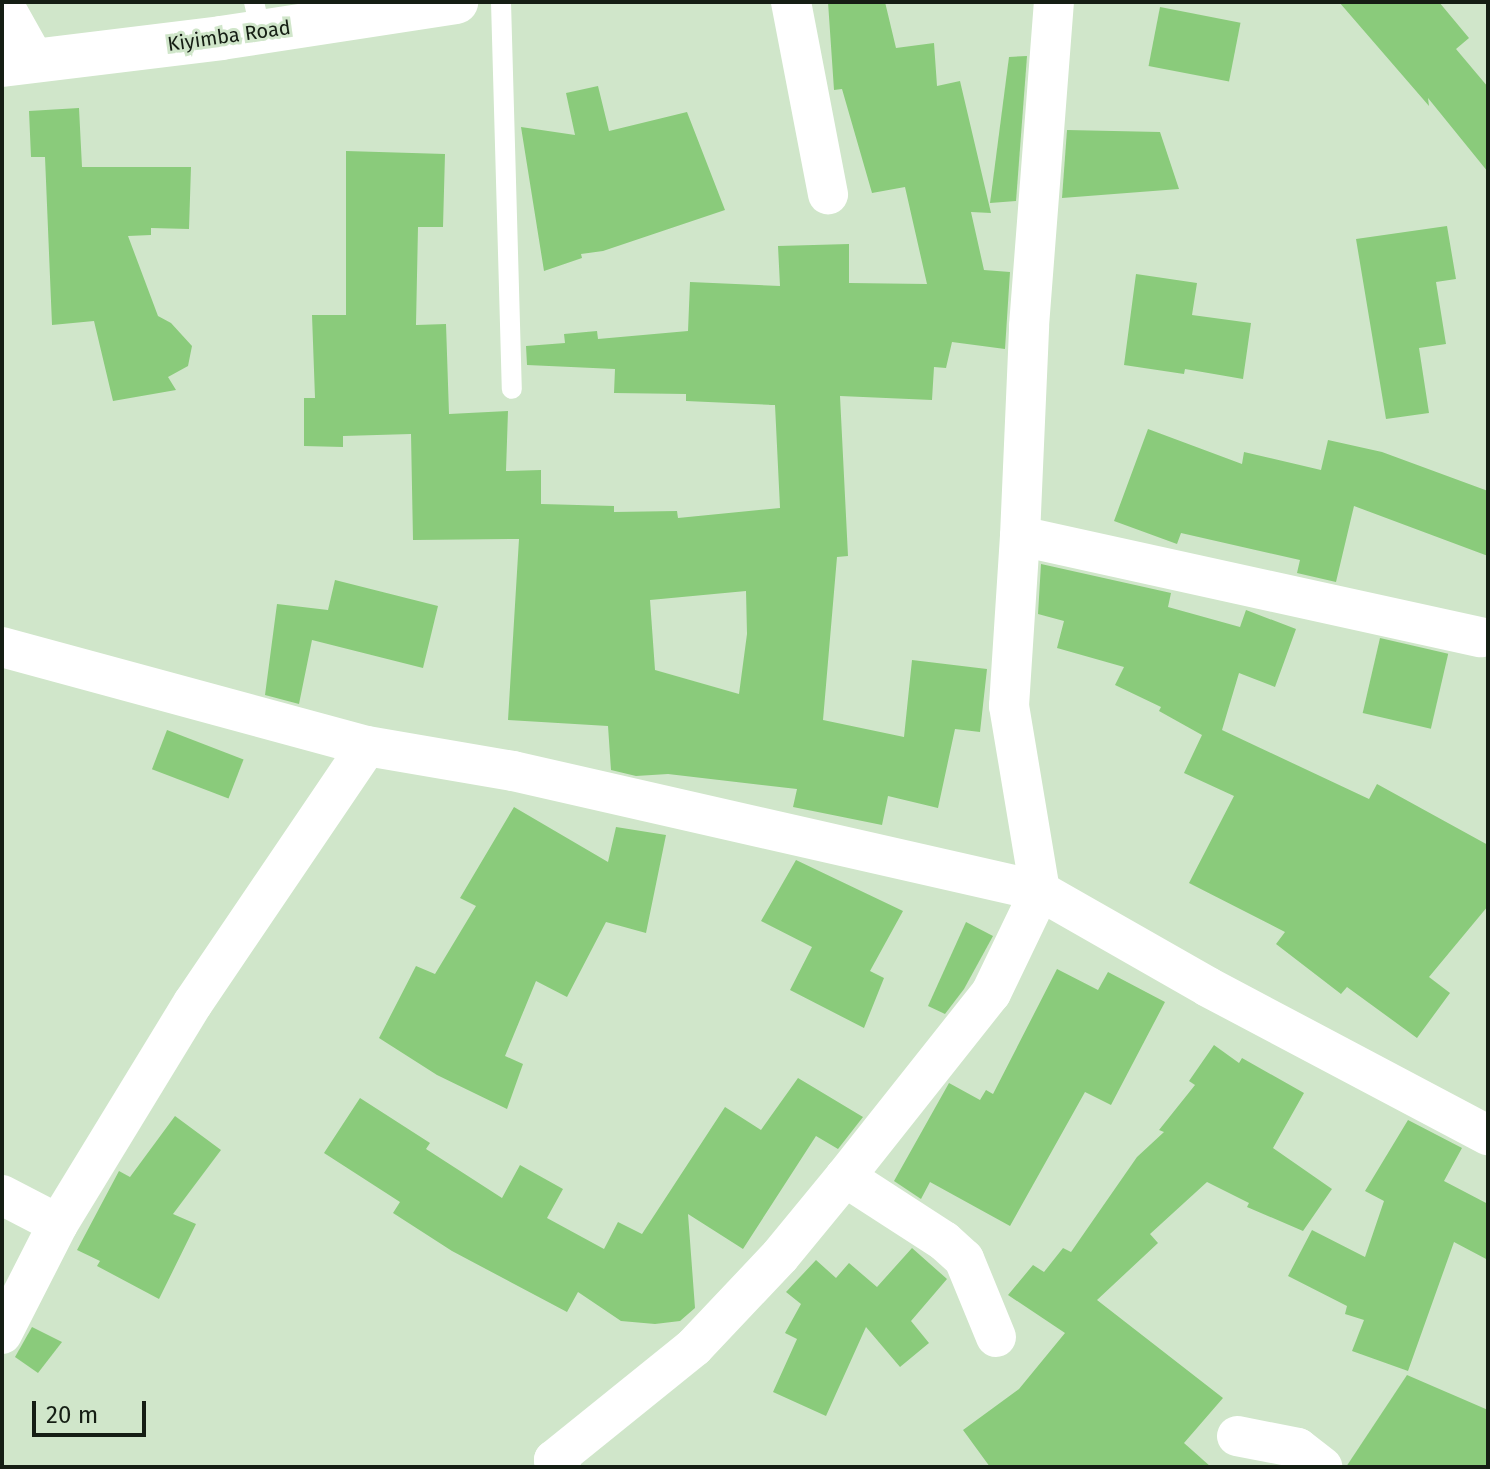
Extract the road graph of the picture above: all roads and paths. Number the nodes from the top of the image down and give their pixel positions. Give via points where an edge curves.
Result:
1 (2, 2) edge
2 (456, 2) edge
3 (501, 2) edge
4 (791, 2) edge
5 (1054, 2) edge
6 (257, 17) edge
7 (18, 63) edge
8 (828, 194) dead end
9 (512, 389) dead end
10 (1020, 536) junction
11 (1481, 637) dead end
12 (2, 647) edge
13 (367, 746) junction
14 (1040, 891) junction
15 (1488, 1135) edge
16 (845, 1177) junction
17 (2, 1195) edge
18 (58, 1224) junction
19 (2, 1334) edge
20 (996, 1337) dead end
21 (1237, 1436) dead end
22 (551, 1465) edge
23 (1322, 1467) edge

1 - 7 street
2 - 6 street, Kiyimba Road
3 - 9 lane
4 - 8 street
5 - 10 street via 1029,326
6 - 7 street, Kiyimba Road
10 - 11 street
10 - 14 street via 1009,706
12 - 13 street
13 - 14 street via 513,771
13 - 18 street via 193,1003
14 - 15 street
14 - 16 street via 991,993
16 - 20 street via 964,1259
16 - 22 street via 694,1347
17 - 18 street
18 - 19 street
21 - 23 street via 1298,1448

